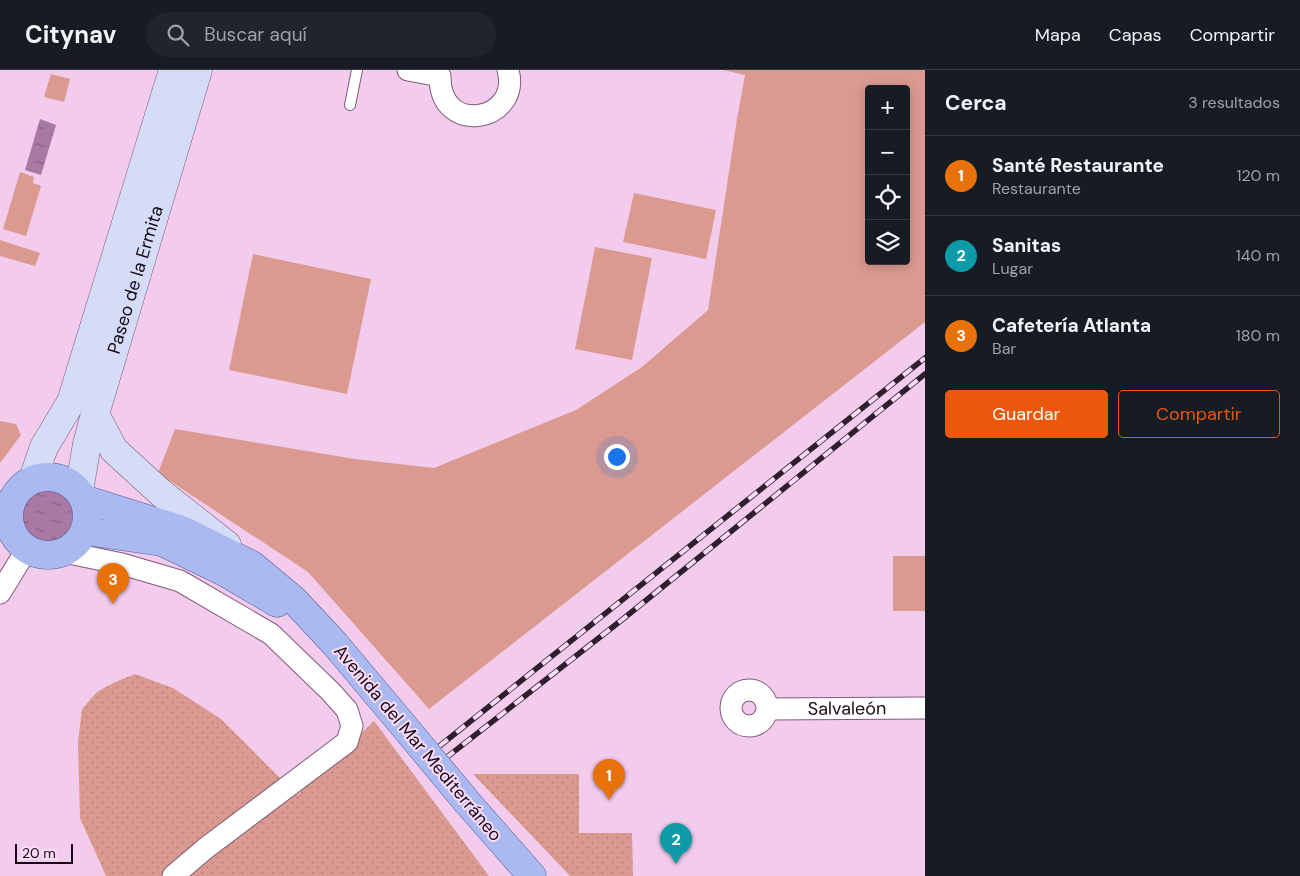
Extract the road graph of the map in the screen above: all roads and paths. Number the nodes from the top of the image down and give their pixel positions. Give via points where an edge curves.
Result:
1 (173, 70) edge
2 (198, 70) edge
3 (357, 70) edge
4 (408, 70) edge
5 (508, 70) edge
6 (350, 105) dead end
7 (95, 414) junction
8 (33, 479) junction
9 (82, 495) junction
10 (6, 503) edge
11 (85, 531) junction
12 (14, 540) edge
13 (64, 552) junction
14 (252, 565) junction
15 (0, 593) edge
16 (317, 626) junction
17 (925, 708) edge
18 (768, 709) dead end
19 (525, 871) edge
20 (173, 876) edge

1 - 8 main road, Paseo de la Ermita via 71,402 44,447
2 - 7 main road, Paseo de la Ermita
3 - 6 lane
4 - 5 street via 440,76 442,95 447,103 463,115 473,116 492,112 500,106 509,89
7 - 9 main road, Paseo de la Ermita via 87,444
7 - 14 main road via 114,450 161,494
8 - 9 main road via 58,477 70,482
8 - 10 main road
9 - 11 main road via 88,509
9 - 14 main road, Avenida del Mar Mediterráneo via 182,530
10 - 12 main road
11 - 13 main road via 73,547
11 - 16 main road, Avenida del Mar Mediterráneo via 162,542 224,572
12 - 13 main road via 39,554
12 - 15 street
13 - 20 street, Avenida del Mar Mediterráneo via 180,581 272,634 347,710 352,726 346,742
14 - 16 main road, Avenida del Mar Mediterráneo via 294,600
16 - 19 main road, Avenida del Mar Mediterráneo, bridge
17 - 18 street, Salvaleón

